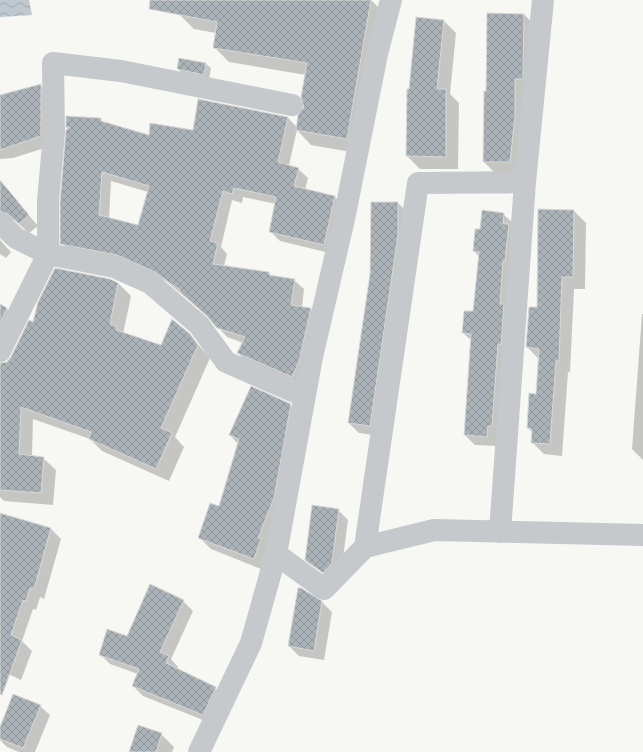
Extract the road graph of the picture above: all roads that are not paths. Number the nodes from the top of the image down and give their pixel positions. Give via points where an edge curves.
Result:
1 (391, 0) edge
2 (543, 0) edge
3 (292, 105) dead end
4 (525, 182) junction
5 (0, 223) edge
6 (48, 254) junction
7 (0, 351) edge
8 (304, 396) junction
9 (500, 532) junction
10 (643, 535) edge
11 (365, 547) junction
12 (276, 554) junction
13 (199, 752) edge

1 - 8 street via 377,54 344,219
2 - 4 street
3 - 6 street via 121,71 53,63 54,133 48,201
4 - 9 street
4 - 11 street via 418,183
5 - 6 street via 16,238
6 - 7 street
6 - 8 street via 114,267 150,283 199,325 226,362
8 - 12 street
9 - 10 street
9 - 11 street via 434,530
11 - 12 street via 324,589
12 - 13 street via 251,643

